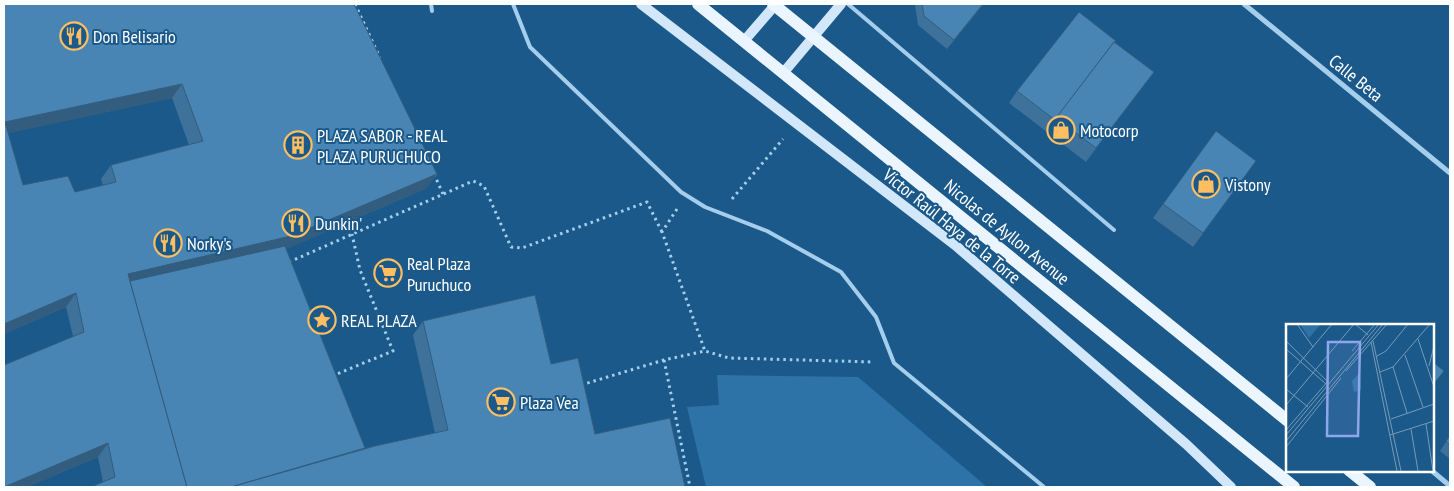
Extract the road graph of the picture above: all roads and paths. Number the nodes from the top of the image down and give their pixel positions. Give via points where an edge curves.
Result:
1 (355, 4) edge
2 (431, 4) edge
3 (513, 4) edge
4 (641, 4) edge
5 (698, 4) edge
6 (774, 4) edge
7 (841, 4) edge
8 (848, 4) edge
9 (1244, 4) edge
10 (432, 11) dead end
11 (814, 38) junction
12 (744, 41) junction
13 (385, 67) edge
14 (784, 72) junction
15 (796, 123) junction
16 (431, 167) edge
17 (1450, 173) edge
18 (681, 192) junction
19 (444, 194) junction
20 (721, 213) junction
21 (1114, 230) dead end
22 (662, 232) junction
23 (352, 234) junction
24 (287, 263) edge
25 (705, 351) junction
26 (664, 360) junction
27 (894, 363) junction
28 (332, 376) edge
29 (571, 388) edge
30 (1286, 418) edge
31 (1350, 471) edge
32 (1432, 471) edge
33 (1450, 486) edge
34 (690, 487) edge
35 (1044, 487) edge
36 (1231, 487) edge
37 (1294, 487) edge
38 (1370, 487) edge

1 - 13 path
2 - 10 lane
3 - 18 lane via 530,47
4 - 15 street, Víctor Raúl Haya de la Torre
5 - 12 main road, Nicolas de Ayllon Avenue
6 - 11 main road, Nicolas de Ayllon Avenue
6 - 12 street
7 - 11 street
8 - 21 lane
9 - 17 street, Calle Beta
11 - 14 street
11 - 30 main road, Nicolas de Ayllon Avenue
12 - 14 main road, Nicolas de Ayllon Avenue
14 - 37 main road, Nicolas de Ayllon Avenue
15 - 20 path
15 - 36 street, Víctor Raúl Haya de la Torre via 955,245 1186,444
16 - 19 path
18 - 20 lane
18 - 22 path via 676,213
19 - 22 path via 473,181 484,186 511,248 522,248 641,202 647,202
19 - 23 path
20 - 27 lane via 767,231 841,272 876,317
22 - 25 path
23 - 24 path
23 - 28 path via 360,270 393,350
25 - 26 path
25 - 27 path via 729,358
26 - 29 path
26 - 34 path
27 - 35 lane
31 - 38 main road
32 - 33 street

